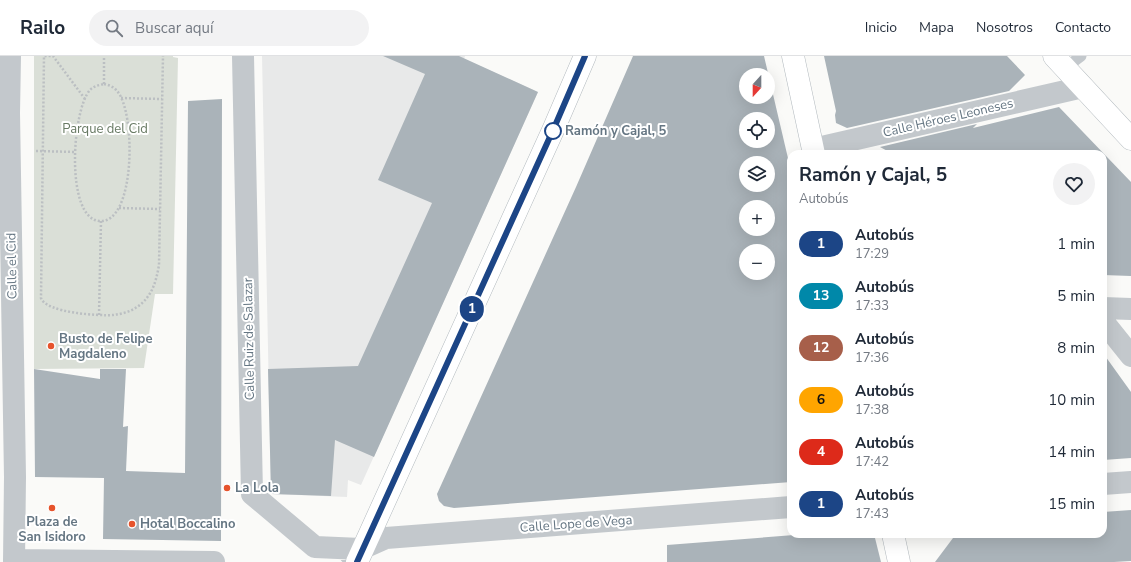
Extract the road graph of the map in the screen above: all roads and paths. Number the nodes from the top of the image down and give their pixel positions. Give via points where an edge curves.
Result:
1 (10, 56) edge
2 (104, 56) edge
3 (163, 56) edge
4 (243, 56) edge
5 (585, 56) edge
6 (793, 56) edge
7 (1067, 60) edge
8 (104, 84) junction
9 (1083, 87) junction
10 (121, 98) junction
11 (85, 99) junction
12 (162, 99) junction
13 (5, 118) edge
14 (1131, 139) edge
15 (813, 150) edge
16 (821, 150) edge
17 (10, 151) junction
18 (43, 151) junction
19 (75, 152) junction
20 (119, 208) junction
21 (160, 208) junction
22 (101, 221) junction
23 (1107, 308) edge
24 (1131, 309) edge
25 (99, 315) junction
26 (1107, 326) edge
27 (1131, 356) edge
28 (1131, 482) edge
29 (1107, 484) edge
30 (787, 507) edge
31 (894, 538) edge
32 (361, 553) edge
33 (14, 561) edge
34 (214, 562) edge
35 (332, 562) edge
36 (899, 562) edge

1 - 13 street, Calle el Cid
2 - 8 path
3 - 12 path
4 - 32 street, Calle Ruiz de Salazar via 252,494 315,547
5 - 32 main road
6 - 15 main road
7 - 9 main road
8 - 10 path via 119,92
8 - 11 path via 92,88
9 - 14 main road
9 - 16 street, Calle Héroes Leoneses
10 - 12 path
10 - 20 path via 129,125 130,153 127,181
11 - 18 path via 53,56 44,56
11 - 19 path via 78,124
12 - 21 path
13 - 17 street, Calle el Cid
17 - 18 path
17 - 33 street, Calle el Cid
18 - 19 path
18 - 25 path via 41,298 49,306
19 - 22 path via 76,180 84,207 89,216
20 - 21 path
20 - 22 path via 113,217
21 - 25 path via 159,265 151,294 136,308 114,315
22 - 25 path
23 - 24 street
26 - 27 street
28 - 29 street
30 - 32 street, Calle Lope de Vega via 386,538
31 - 36 main road
32 - 35 street, Calle Lope de Vega
33 - 34 street

